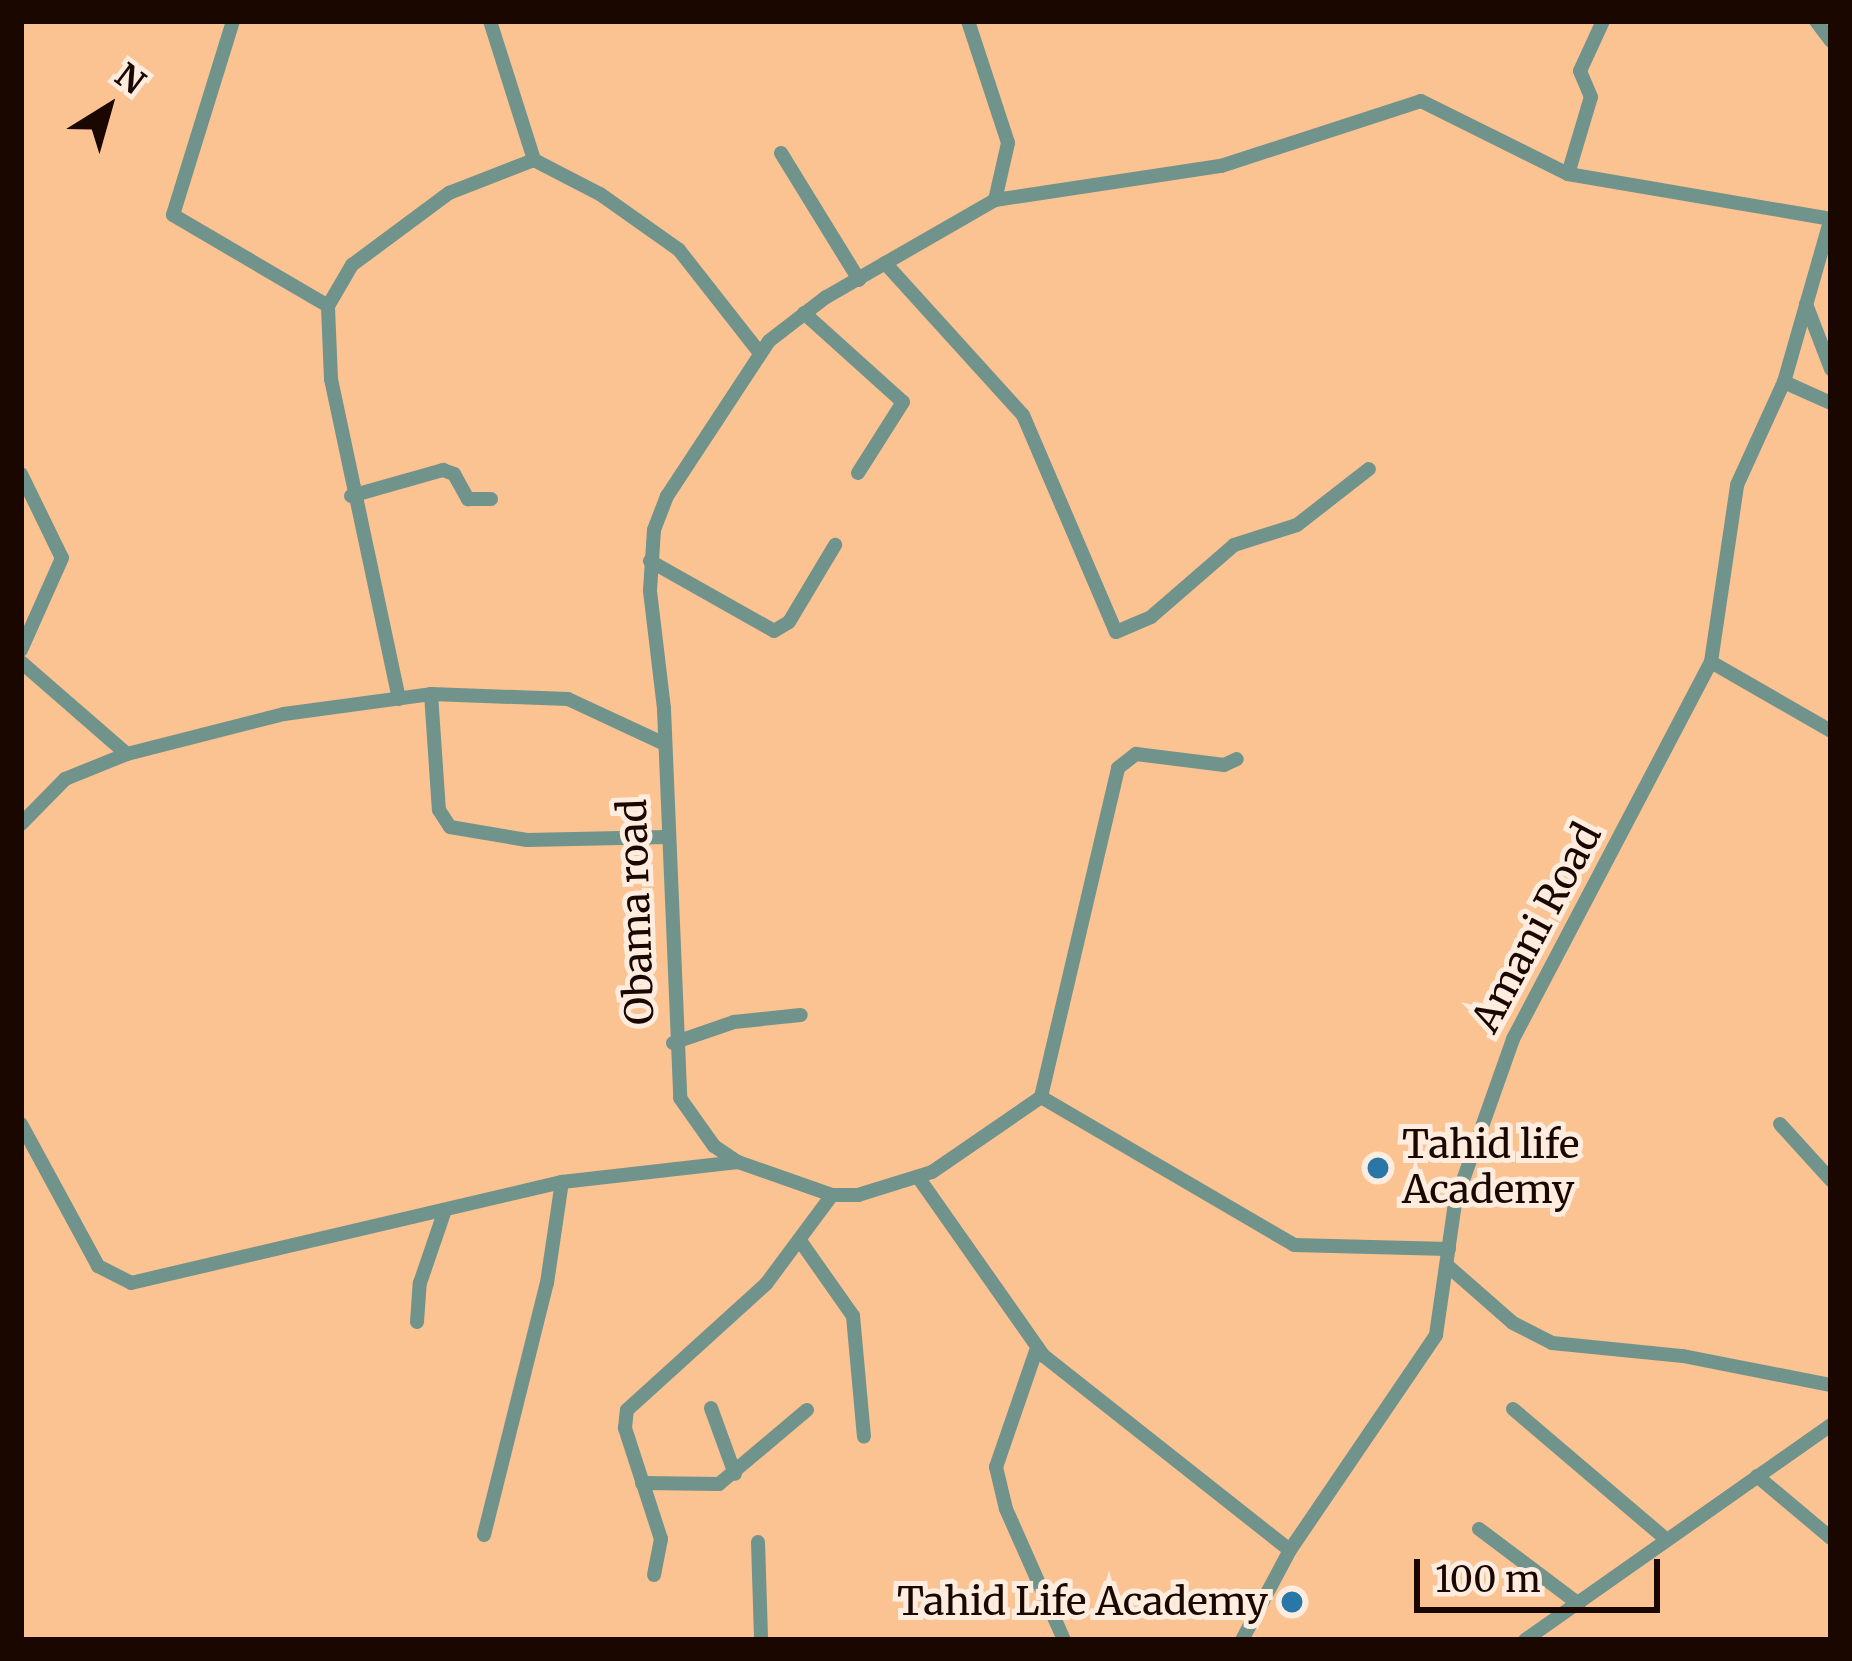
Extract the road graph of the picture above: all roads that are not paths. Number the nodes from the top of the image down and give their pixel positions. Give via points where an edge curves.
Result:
1 (233, 21) edge
2 (490, 21) edge
3 (968, 21) edge
4 (1604, 21) edge
5 (1816, 21) edge
6 (1831, 41) edge
7 (781, 153) dead end
8 (534, 160) junction
9 (1568, 174) junction
10 (995, 200) junction
11 (1831, 219) edge
12 (885, 263) junction
13 (859, 280) junction
14 (1806, 304) junction
15 (328, 306) junction
16 (803, 313) junction
17 (759, 352) junction
18 (1831, 369) edge
19 (1784, 382) junction
20 (1831, 403) edge
21 (1370, 469) dead end
22 (858, 473) dead end
23 (21, 474) edge
24 (351, 496) junction
25 (491, 499) dead end
26 (835, 545) dead end
27 (650, 561) junction
28 (21, 650) edge
29 (21, 662) edge
30 (1711, 662) junction
31 (431, 694) junction
32 (399, 699) junction
33 (1831, 731) edge
34 (665, 744) junction
35 (128, 754) junction
36 (1237, 759) dead end
37 (21, 824) edge
38 (667, 837) junction
39 (802, 1015) dead end
40 (674, 1043) junction
41 (1041, 1097) junction
42 (21, 1124) edge
43 (1780, 1124) dead end
44 (738, 1162) junction
45 (918, 1177) junction
46 (1831, 1180) edge
47 (562, 1182) junction
48 (832, 1195) junction
49 (444, 1214) junction
50 (801, 1242) junction
51 (1449, 1249) junction
52 (1449, 1267) junction
53 (417, 1322) dead end
54 (1037, 1348) junction
55 (1831, 1385) edge
56 (711, 1408) dead end
57 (1513, 1409) dead end
58 (807, 1411) dead end
59 (1831, 1425) edge
60 (864, 1436) dead end
61 (735, 1474) junction
62 (1757, 1476) junction
63 (642, 1483) junction
64 (1479, 1529) dead end
65 (484, 1534) dead end
66 (1831, 1538) edge
67 (1666, 1539) junction
68 (758, 1542) dead end
69 (1290, 1550) junction
70 (654, 1574) dead end
71 (1579, 1604) junction
72 (761, 1640) edge
73 (1064, 1640) edge
74 (1242, 1640) edge
75 (1526, 1640) edge

1 - 15 street via 173,214
2 - 8 street
3 - 10 street via 1008,142
4 - 9 street via 1580,71 1591,97
5 - 6 street
7 - 13 street
8 - 15 street via 427,207 352,265
8 - 17 street via 679,250
9 - 10 street via 1421,100 1221,166
9 - 11 street
10 - 12 street, Obama road
11 - 14 street, Amani Road
12 - 13 street, Obama road
12 - 21 street via 1023,415 1116,632 1151,617 1234,545 1297,524
13 - 16 street, Obama road
14 - 18 street
14 - 19 street, Amani Road
15 - 24 street
16 - 17 street, Obama road
16 - 22 street via 902,399
17 - 27 street, Obama road via 667,496
19 - 20 street
19 - 30 street, Amani Road via 1737,484
23 - 28 street via 62,558
24 - 25 street via 443,470 468,499
24 - 32 street
26 - 27 street via 789,622 775,631
27 - 34 street, Obama road
29 - 35 street
30 - 33 street
30 - 51 street, Amani Road via 1513,1039 1455,1203
31 - 32 street
31 - 34 street via 568,699
31 - 38 street via 440,810 450,827 526,840
32 - 35 street via 284,714
34 - 38 street, Obama road
35 - 37 street via 65,779
36 - 41 street via 1224,766 1136,754 1118,769
38 - 40 street, Obama road
39 - 40 street via 734,1022
40 - 44 street, Obama road via 686,1109 714,1147
41 - 45 street
41 - 51 street via 1294,1246
42 - 49 street via 98,1265 131,1283
43 - 46 street
44 - 47 street
44 - 48 street, Obama road
45 - 48 street
45 - 54 street
47 - 49 street
47 - 65 street via 547,1283
48 - 50 street
49 - 53 street via 420,1283
50 - 60 street via 853,1316
50 - 63 street via 627,1410
51 - 52 street, Amani Road
52 - 55 street via 1513,1323 1552,1342 1683,1356
52 - 69 street, Amani Road via 1436,1335
54 - 69 street
54 - 73 street via 997,1467 1006,1509
56 - 61 street
57 - 67 street
58 - 61 street
59 - 62 street
61 - 63 street via 712,1485
62 - 66 street
62 - 67 street
63 - 70 street via 661,1539
64 - 71 street
67 - 71 street
68 - 72 street
69 - 74 street, Amani Road
71 - 75 street

